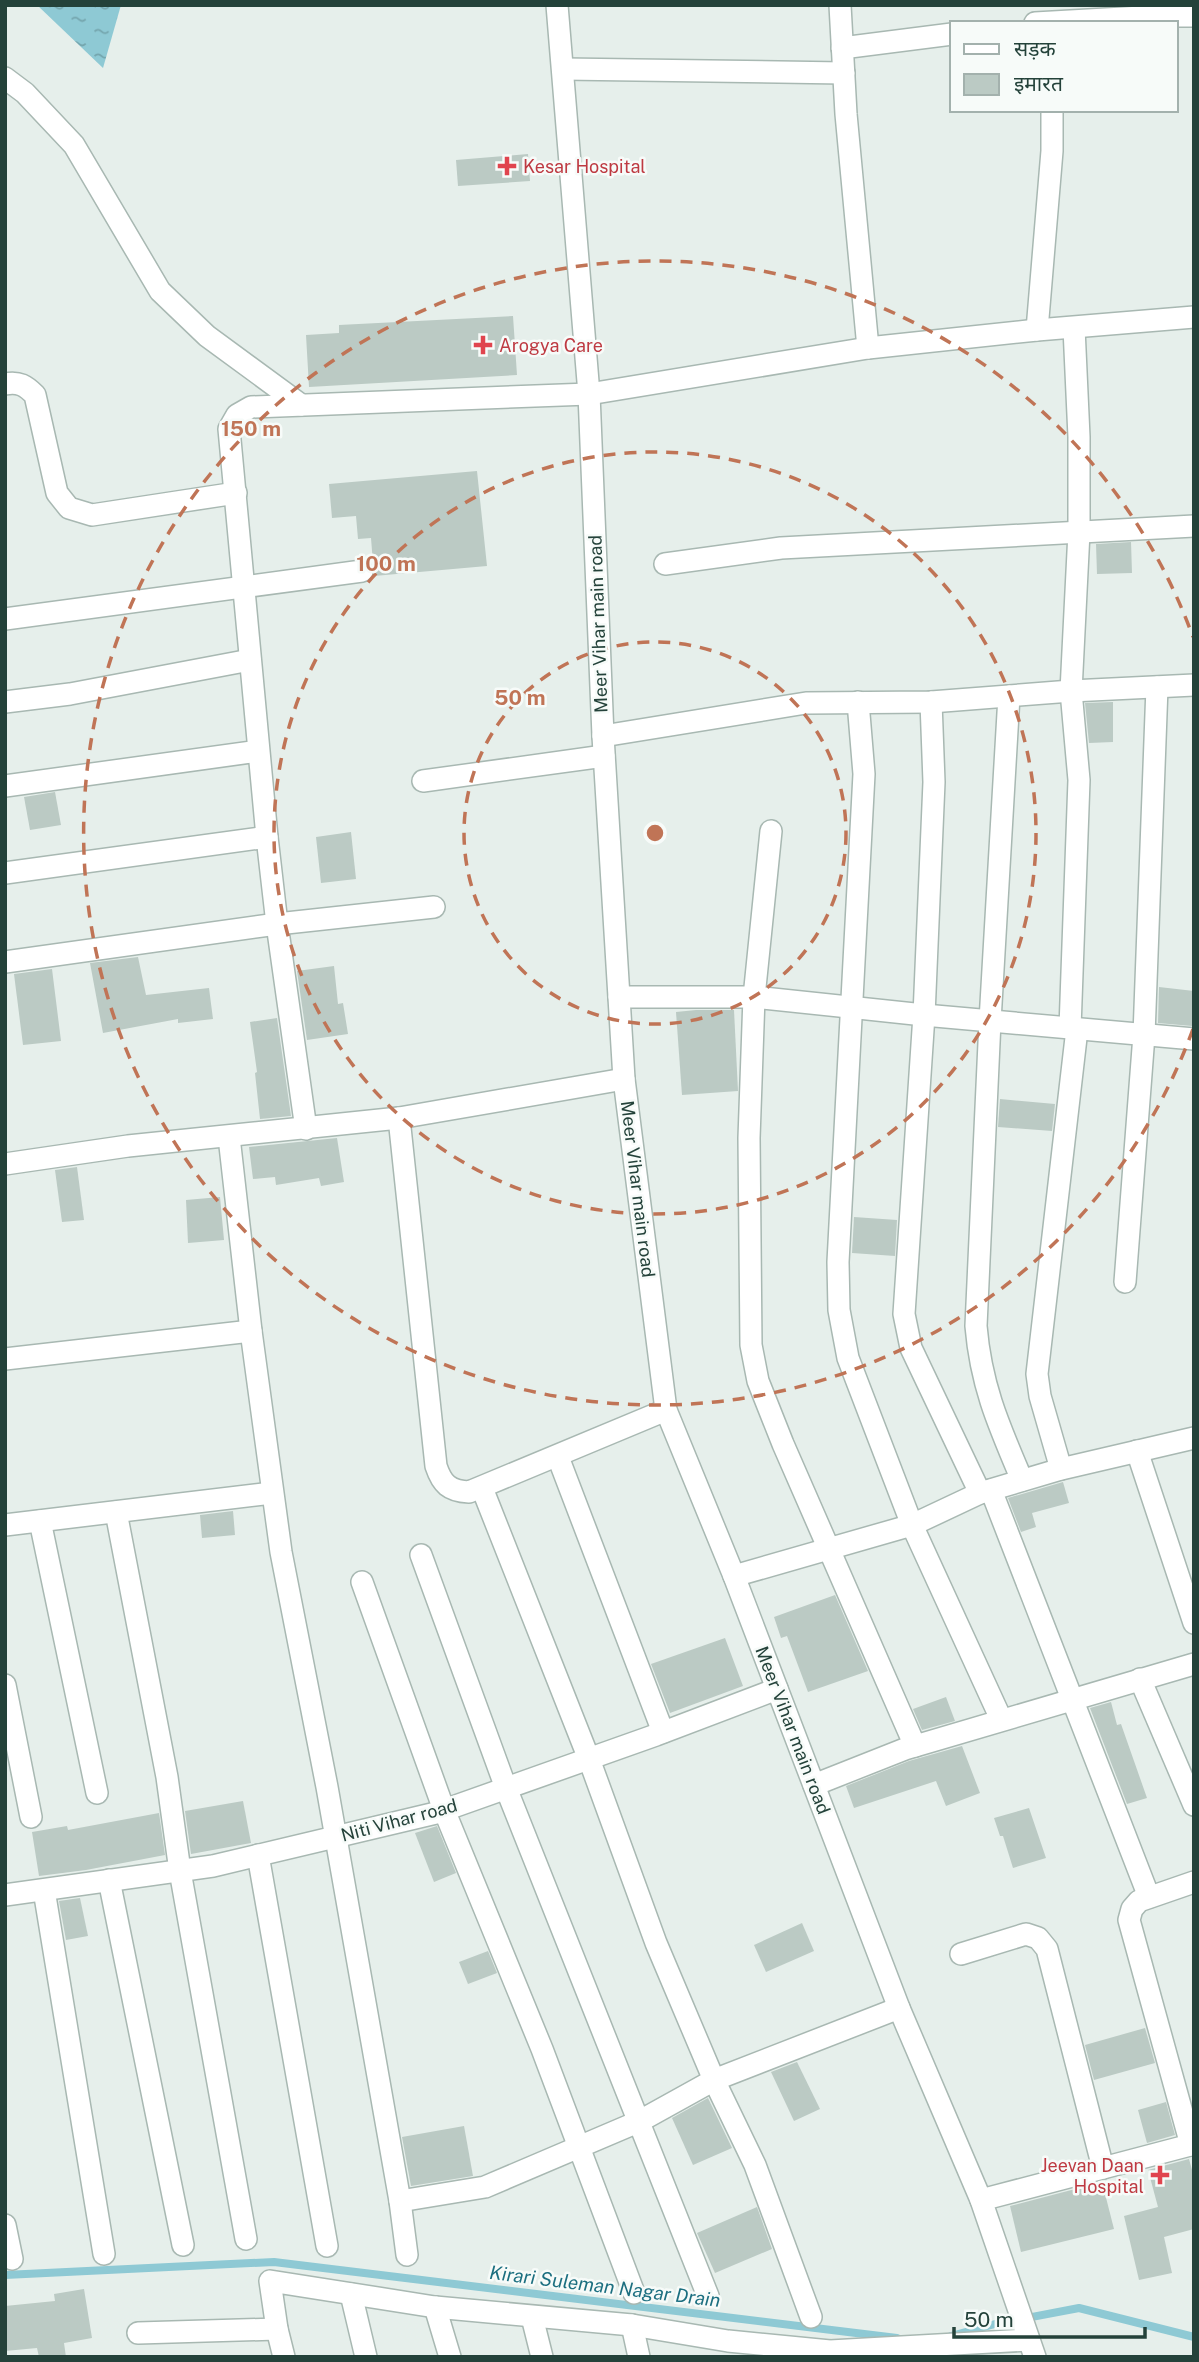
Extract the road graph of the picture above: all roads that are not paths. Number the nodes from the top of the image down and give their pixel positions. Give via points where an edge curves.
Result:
1 (557, 5) edge
2 (840, 5) edge
3 (1194, 16) edge
4 (1046, 18) edge
5 (950, 34) edge
6 (842, 48) junction
7 (563, 69) junction
8 (844, 73) junction
9 (5, 78) edge
10 (1052, 112) edge
11 (1194, 317) edge
12 (1074, 328) junction
13 (1037, 330) junction
14 (868, 348) junction
15 (5, 384) edge
16 (589, 394) junction
17 (301, 405) junction
18 (236, 493) junction
19 (1194, 526) edge
20 (1079, 532) junction
21 (665, 564) dead end
22 (362, 571) dead end
23 (242, 587) junction
24 (5, 619) edge
25 (250, 660) junction
26 (1194, 685) edge
27 (1157, 687) junction
28 (1071, 691) junction
29 (1009, 696) junction
30 (5, 702) edge
31 (858, 702) junction
32 (931, 702) junction
33 (603, 746) junction
34 (258, 751) junction
35 (424, 781) dead end
36 (5, 786) edge
37 (771, 831) dead end
38 (267, 837) junction
39 (5, 873) edge
40 (434, 907) dead end
41 (277, 925) junction
42 (5, 962) edge
43 (619, 997) junction
44 (754, 997) junction
45 (852, 1007) junction
46 (924, 1015) junction
47 (990, 1021) junction
48 (1074, 1029) junction
49 (1144, 1035) junction
50 (1194, 1039) edge
51 (625, 1079) junction
52 (399, 1118) junction
53 (306, 1129) junction
54 (229, 1137) junction
55 (5, 1164) edge
56 (1125, 1282) dead end
57 (251, 1331) junction
58 (5, 1359) edge
59 (666, 1410) junction
60 (1194, 1438) edge
61 (1137, 1451) junction
62 (558, 1457) junction
63 (1061, 1469) junction
64 (1022, 1480) junction
65 (482, 1488) junction
66 (985, 1491) junction
67 (272, 1493) junction
68 (116, 1512) junction
69 (40, 1521) junction
70 (5, 1525) edge
71 (912, 1525) junction
72 (829, 1547) junction
73 (421, 1556) dead end
74 (734, 1576) junction
75 (362, 1582) dead end
76 (1194, 1623) edge
77 (1194, 1664) edge
78 (1140, 1679) junction
79 (5, 1685) edge
80 (777, 1689) junction
81 (1072, 1698) junction
82 (1002, 1719) junction
83 (663, 1732) junction
84 (915, 1746) junction
85 (589, 1759) junction
86 (814, 1785) junction
87 (506, 1788) junction
88 (97, 1793) dead end
89 (1194, 1805) edge
90 (444, 1810) junction
91 (31, 1817) dead end
92 (336, 1837) junction
93 (258, 1855) junction
94 (180, 1871) junction
95 (109, 1880) junction
96 (1194, 1882) edge
97 (44, 1890) junction
98 (5, 1895) edge
99 (1149, 1897) junction
100 (961, 1954) dead end
101 (899, 2008) junction
102 (714, 2080) junction
103 (640, 2121) junction
104 (1192, 2145) edge
105 (580, 2147) junction
106 (1103, 2168) junction
107 (981, 2200) junction
108 (400, 2201) junction
109 (5, 2225) edge
110 (246, 2239) dead end
111 (183, 2245) dead end
112 (327, 2246) dead end
113 (104, 2254) dead end
114 (407, 2255) dead end
115 (12, 2259) dead end
116 (634, 2293) dead end
117 (351, 2294) junction
118 (708, 2296) dead end
119 (435, 2306) junction
120 (532, 2316) junction
121 (811, 2317) dead end
122 (632, 2325) junction
123 (277, 2329) junction
124 (138, 2333) dead end
125 (1031, 2343) edge
126 (731, 2349) edge
127 (831, 2354) edge
128 (284, 2357) edge
129 (366, 2357) edge
130 (450, 2357) edge
131 (542, 2357) edge
132 (639, 2357) edge

1 - 7 street, Meer Vihar main road
2 - 6 street
3 - 4 street
5 - 6 street
6 - 8 street
7 - 8 street
7 - 16 street, Meer Vihar main road
8 - 14 street
9 - 17 street via 74,145 160,290 207,336
10 - 13 street
11 - 12 street
12 - 13 street
12 - 20 street
13 - 14 street
14 - 16 street
15 - 18 street via 16,382 35,395 57,493 69,508 92,515
16 - 17 street
16 - 33 street, Meer Vihar main road
17 - 18 street via 251,407 237,415 229,429
18 - 23 street
19 - 20 street
20 - 21 street via 781,548
20 - 28 street
22 - 23 street
23 - 24 street
23 - 25 street
25 - 30 street
25 - 34 street
26 - 27 street
27 - 28 street
27 - 49 street
28 - 29 street
28 - 48 street via 1079,780
29 - 32 street
29 - 47 street
31 - 32 street
31 - 33 street via 806,703
31 - 45 street via 864,774
32 - 46 street via 934,782
33 - 35 street
33 - 43 street, Meer Vihar main road
34 - 36 street
34 - 38 street
37 - 44 street
38 - 39 street
38 - 41 street
40 - 41 street
41 - 42 street
41 - 53 street
43 - 44 street
43 - 51 street, Meer Vihar main road
44 - 45 street
44 - 72 street via 749,1138 751,1345 758,1381
45 - 46 street
45 - 71 street via 839,1310 848,1358
46 - 47 street
46 - 66 street via 905,1322 911,1348
47 - 48 street
47 - 64 street via 976,1326 988,1396
48 - 49 street
48 - 63 street via 1037,1374
49 - 50 street
49 - 56 street
51 - 52 street
51 - 59 street, Meer Vihar main road
52 - 53 street
52 - 65 street via 436,1466 441,1480 453,1491
53 - 54 street
54 - 55 street
54 - 57 street
57 - 58 street
57 - 67 street
59 - 62 street
59 - 74 street, Meer Vihar main road
60 - 61 street
61 - 63 street
61 - 76 street
62 - 65 street
62 - 83 street
63 - 64 street
64 - 66 street
65 - 85 street
66 - 71 street
66 - 81 street
67 - 68 street
67 - 92 street
68 - 69 street
68 - 94 street via 167,1777
69 - 70 street
69 - 88 street
71 - 72 street
71 - 82 street
72 - 74 street
72 - 84 street
73 - 87 street
74 - 80 street, Meer Vihar main road
75 - 90 street
77 - 78 street
78 - 81 street
78 - 89 street
79 - 91 street
80 - 83 street, Niti Vihar road
80 - 86 street, Meer Vihar main road
81 - 82 street
81 - 99 street
82 - 84 street
83 - 85 street, Niti Vihar road
84 - 86 street
85 - 87 street, Niti Vihar road
85 - 102 street via 656,1943
86 - 101 street, Meer Vihar main road
87 - 90 street, Niti Vihar road
87 - 103 street
90 - 92 street, Niti Vihar road
90 - 105 street
92 - 93 street, Niti Vihar road
92 - 108 street
93 - 94 street, Niti Vihar road
93 - 112 street
94 - 95 street, Niti Vihar road
94 - 110 street
95 - 97 street, Niti Vihar road
95 - 111 street
96 - 99 street
97 - 98 street, Niti Vihar road
97 - 113 street
99 - 104 street via 1132,1909 1129,1920
100 - 106 street via 1026,1934 1038,1938 1047,1949
101 - 102 street
101 - 107 street, Meer Vihar main road
102 - 103 street
102 - 121 street via 755,2165
103 - 105 street
103 - 118 street
104 - 106 street
105 - 108 street via 485,2187
105 - 116 street
106 - 107 street
107 - 125 street, Meer Vihar main road
108 - 114 street
109 - 115 street
117 - 119 street
117 - 123 street via 270,2281
117 - 129 street
119 - 120 street
119 - 130 street
120 - 122 street
120 - 131 street
122 - 126 street
122 - 132 street
123 - 124 street
123 - 128 street
125 - 127 street
126 - 127 street

